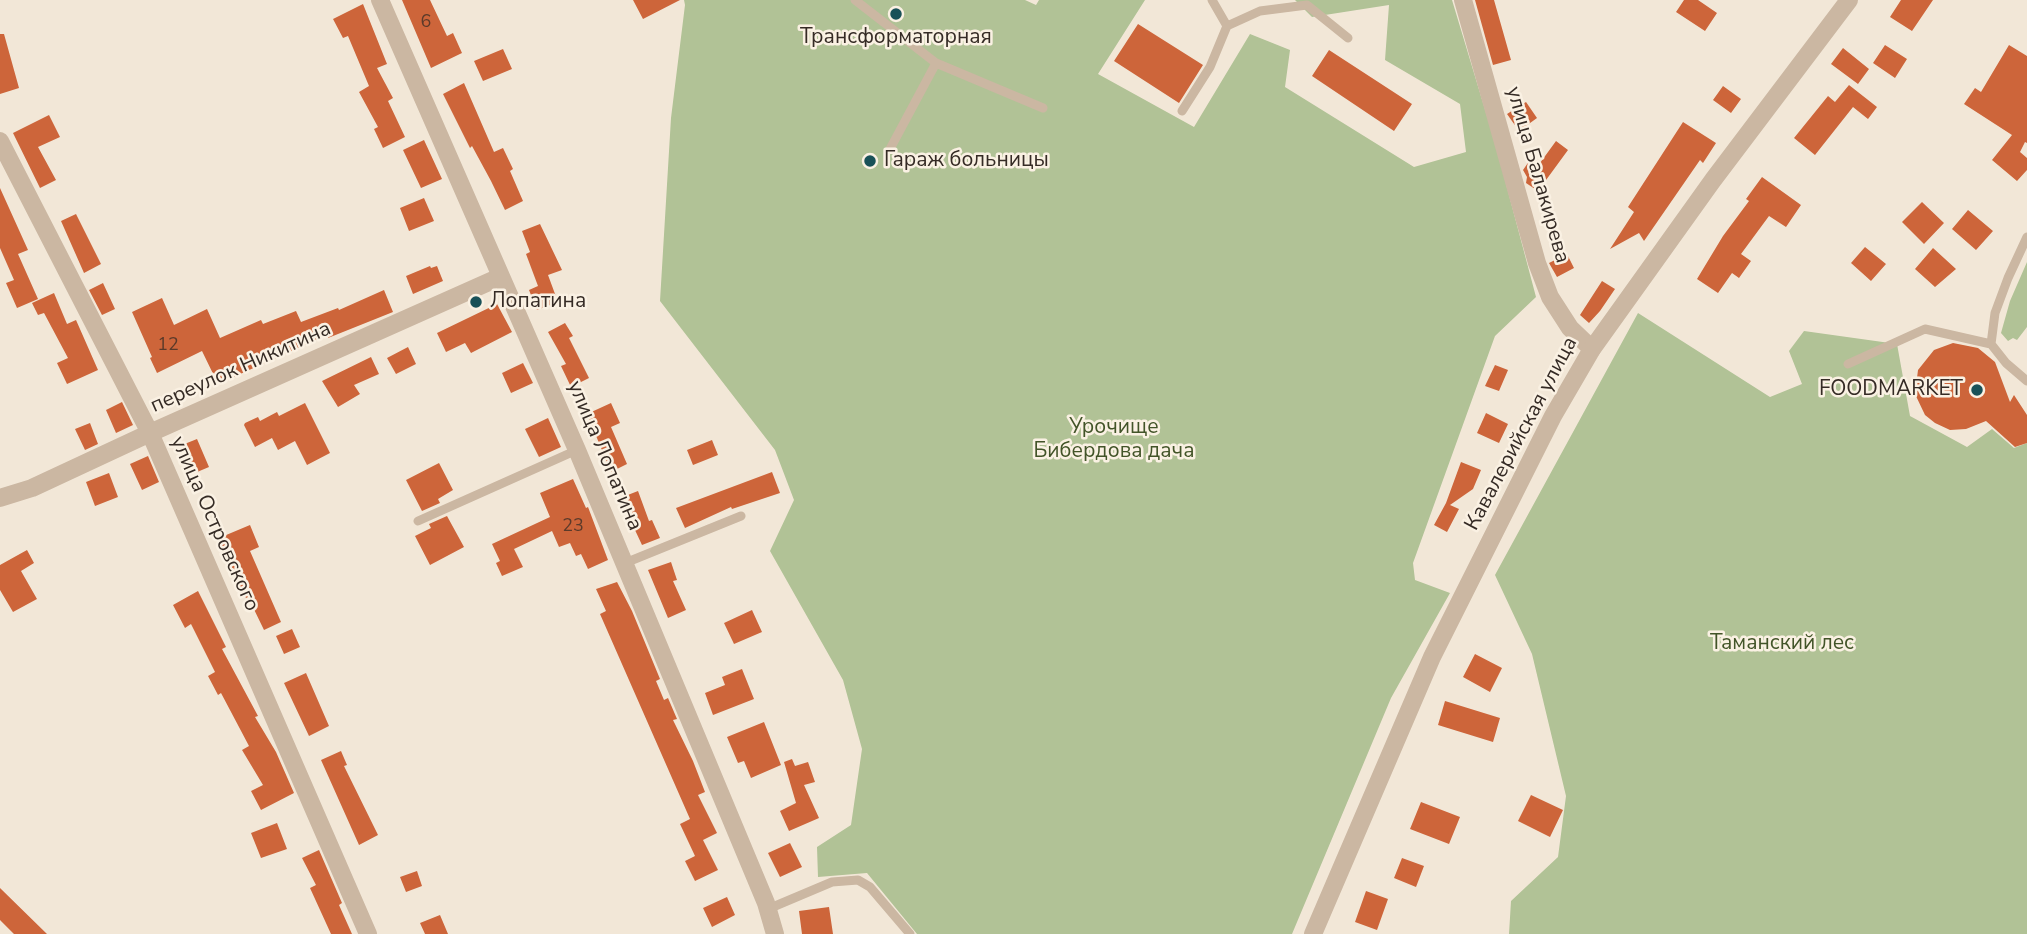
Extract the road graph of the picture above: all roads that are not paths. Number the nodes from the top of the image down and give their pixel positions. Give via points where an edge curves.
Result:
1 (380, 0) edge
2 (855, 0) edge
3 (1212, 0) edge
4 (1463, 0) edge
5 (1849, 0) edge
6 (1227, 26) junction
7 (1348, 38) dead end
8 (936, 63) junction
9 (1043, 108) dead end
10 (1182, 111) dead end
11 (0, 141) edge
12 (890, 149) dead end
13 (2027, 237) edge
14 (500, 277) junction
15 (1990, 344) junction
16 (1592, 349) junction
17 (1848, 364) dead end
18 (2027, 381) edge
19 (150, 433) junction
20 (577, 450) junction
21 (0, 498) edge
22 (741, 516) dead end
23 (418, 521) dead end
24 (625, 563) junction
25 (768, 908) junction
26 (369, 934) edge
27 (775, 934) edge
28 (910, 934) edge
29 (1313, 934) edge

1 - 14 street, улица Лопатина
2 - 8 lane
3 - 6 lane
4 - 16 street, улица Балакирева via 1537,263 1550,297 1570,328
5 - 16 street, Кавалерийская улица
6 - 7 lane via 1260,11 1307,5
6 - 10 lane via 1210,67
8 - 9 lane
8 - 12 lane
11 - 19 street, улица Островского
13 - 15 lane via 1995,313
14 - 19 street, переулок Никитина
14 - 20 street, улица Лопатина
15 - 17 lane via 1924,329
15 - 18 lane
16 - 29 street, Кавалерийская улица via 1547,427 1432,657
19 - 21 street, переулок Никитина via 32,488
19 - 26 street, улица Островского
20 - 23 lane
20 - 24 street, улица Лопатина
22 - 24 lane
24 - 25 street, улица Лопатина
25 - 27 street, улица Лопатина
25 - 28 lane via 832,882 858,880 870,887

